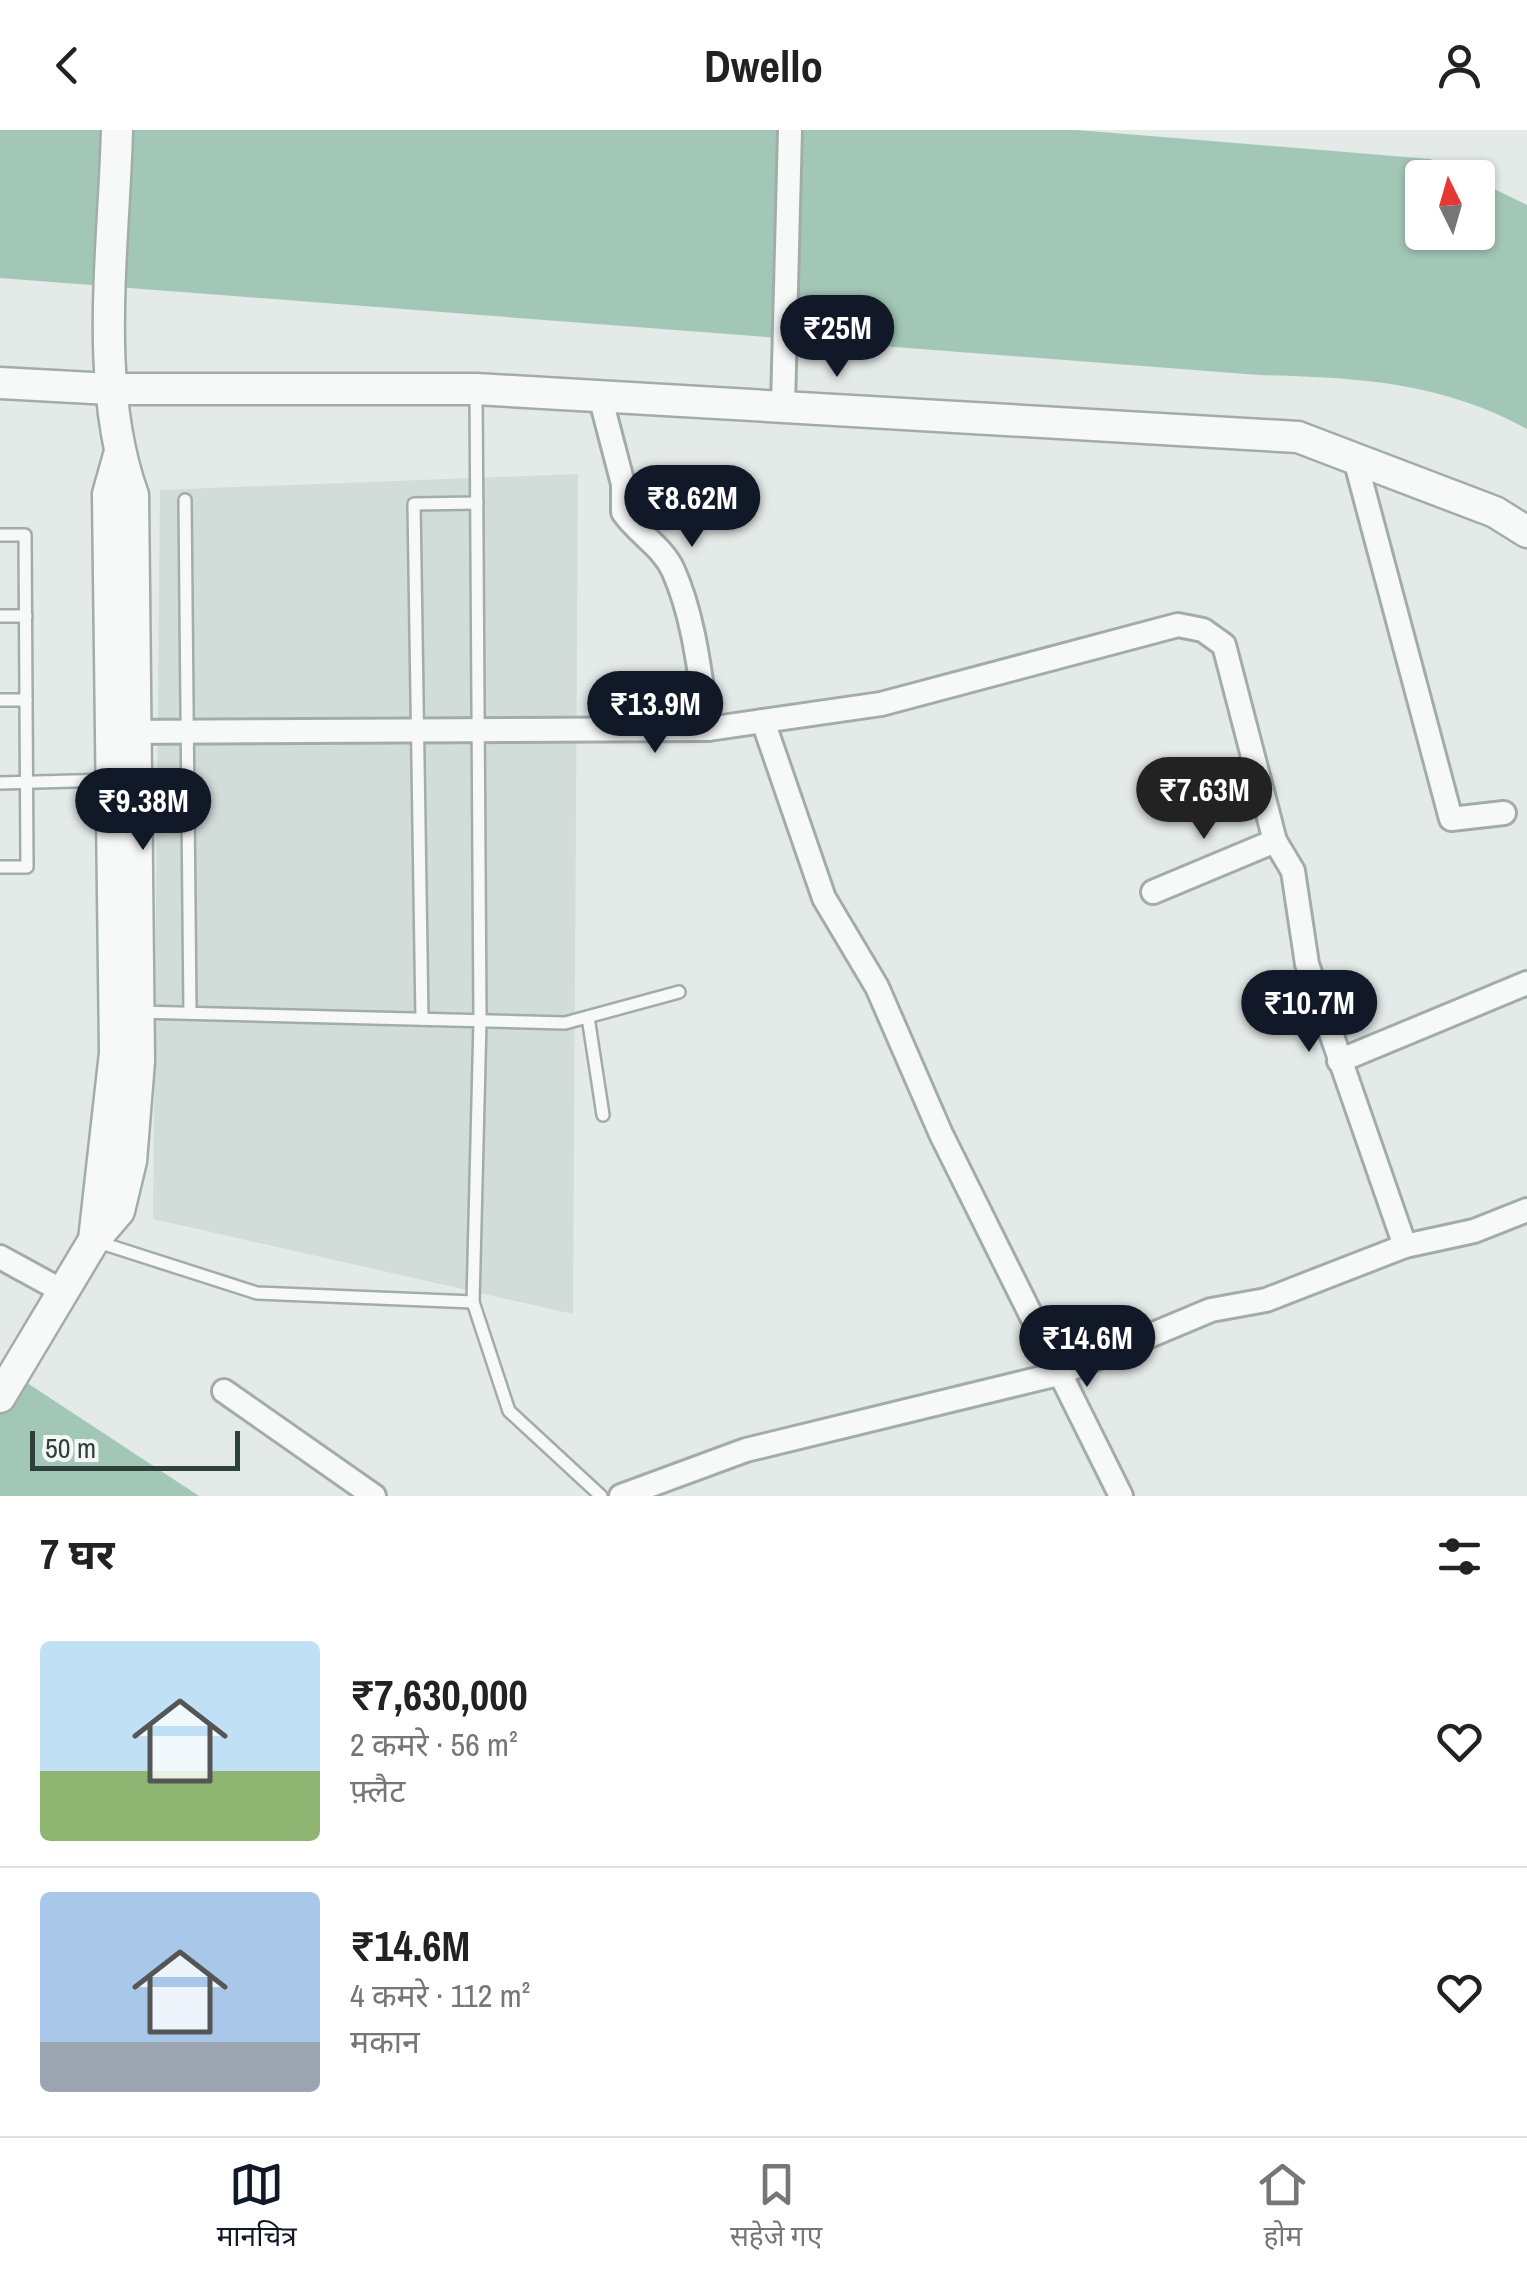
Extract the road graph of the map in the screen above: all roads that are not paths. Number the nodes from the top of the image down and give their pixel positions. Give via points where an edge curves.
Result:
1 (118, 130) edge
2 (790, 130) edge
3 (0, 382) edge
4 (110, 388) junction
5 (476, 389) junction
6 (600, 396) junction
7 (783, 406) junction
8 (1355, 459) junction
9 (185, 500) dead end
10 (477, 503) junction
11 (1527, 532) edge
12 (0, 535) edge
13 (0, 616) edge
14 (26, 616) junction
15 (0, 700) edge
16 (26, 700) junction
17 (763, 722) junction
18 (478, 730) junction
19 (708, 730) junction
20 (418, 731) junction
21 (123, 732) junction
22 (187, 732) junction
23 (124, 780) junction
24 (27, 782) junction
25 (0, 783) edge
26 (1504, 812) dead end
27 (1275, 841) junction
28 (0, 867) edge
29 (1153, 892) dead end
30 (1527, 984) edge
31 (680, 992) dead end
32 (126, 1011) junction
33 (190, 1013) junction
34 (588, 1017) junction
35 (422, 1019) junction
36 (480, 1021) junction
37 (1339, 1062) junction
38 (603, 1115) dead end
39 (1527, 1210) edge
40 (94, 1240) junction
41 (1405, 1246) junction
42 (0, 1257) edge
43 (59, 1302) junction
44 (474, 1302) junction
45 (1058, 1374) junction
46 (224, 1391) dead end
47 (0, 1398) edge
48 (374, 1496) edge
49 (601, 1496) edge
50 (620, 1496) edge
51 (1121, 1496) edge

1 - 4 street
2 - 7 street
3 - 4 street
4 - 5 street
4 - 21 street via 118,455 108,494
5 - 6 street
5 - 10 lane
6 - 7 street
6 - 19 street via 623,484 623,512 673,569 694,642
7 - 8 street via 1298,437
8 - 11 street via 1495,512
8 - 26 street via 1451,819
9 - 22 lane
10 - 18 lane
10 - 20 lane via 414,504
12 - 14 lane via 26,535
13 - 14 lane
14 - 16 lane
15 - 16 lane
16 - 24 lane
17 - 19 street
17 - 27 street via 881,704 1178,625 1203,630 1224,645
17 - 45 street via 824,898 877,987
18 - 19 street
18 - 20 street
18 - 36 lane
20 - 22 street
20 - 35 lane
21 - 22 street
21 - 23 street
22 - 33 lane
23 - 24 lane
23 - 32 street
24 - 25 lane
24 - 28 lane via 27,867
27 - 29 street
27 - 37 street via 1292,872 1307,964
30 - 37 street
31 - 34 lane
32 - 33 lane
32 - 40 street via 115,1053
33 - 35 lane
34 - 36 lane via 565,1023
34 - 38 lane
35 - 36 lane
36 - 44 lane
37 - 41 street
39 - 41 street via 1474,1231
40 - 43 street
40 - 44 lane via 257,1293
41 - 45 street via 1266,1300 1211,1310
42 - 43 street
43 - 47 street
44 - 49 lane via 509,1412
45 - 50 street via 746,1450
45 - 51 street
46 - 48 street

